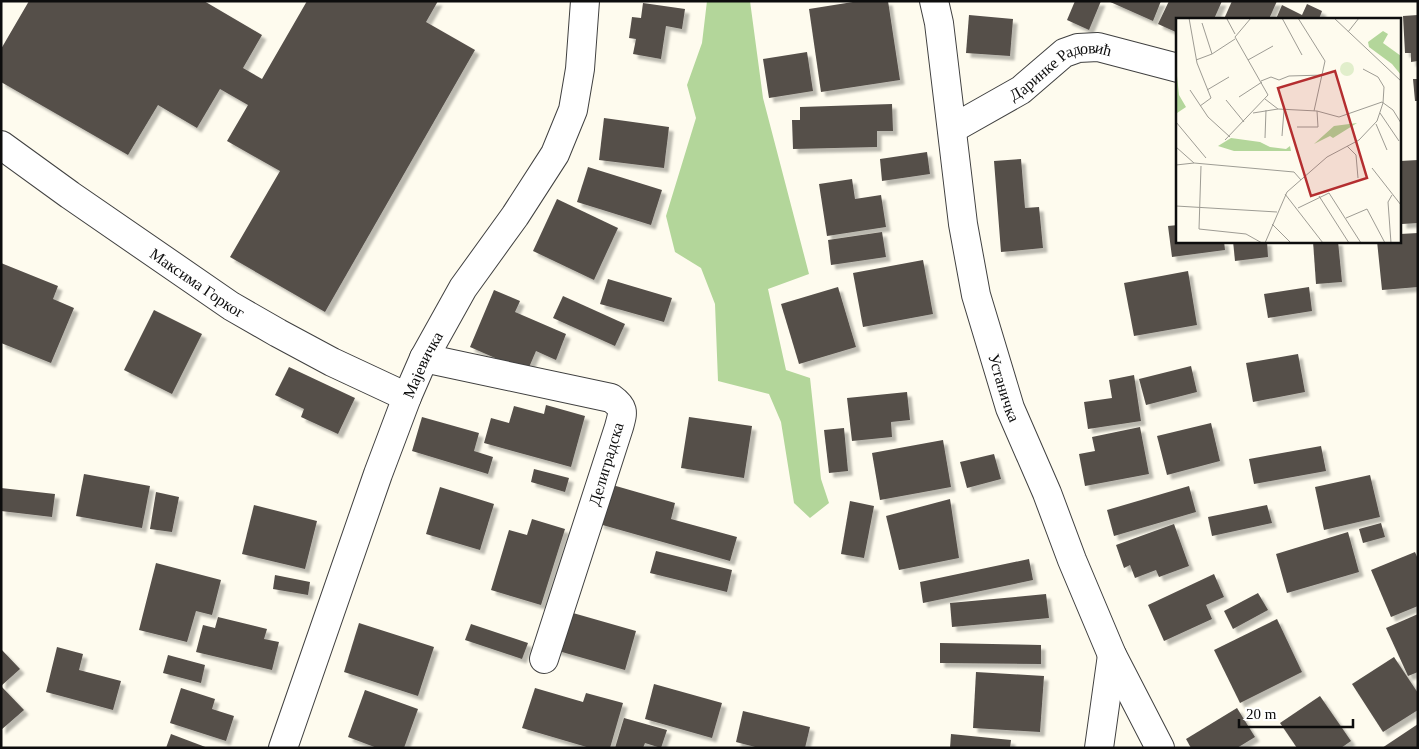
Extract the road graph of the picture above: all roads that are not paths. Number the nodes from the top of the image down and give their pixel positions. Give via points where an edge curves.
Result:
1 (586, 1) edge
2 (934, 1) edge
3 (1176, 67) edge
4 (952, 129) junction
5 (3, 150) edge
6 (424, 358) junction
7 (407, 398) junction
8 (1112, 654) junction
9 (544, 658) dead end
10 (282, 748) edge
11 (1099, 748) edge
12 (1160, 748) edge

1 - 6 street, Мајевичка via 573,110 555,154 463,288
2 - 4 street, Устаничка
3 - 4 street, Даринке Радовић via 1098,47 1078,48 1058,57 1021,90
4 - 8 street, Устаничка via 963,224 976,295 1010,408
5 - 7 street, Максима Горког via 231,306 332,362
6 - 7 street, Мајевичка
6 - 9 street, Делиградска via 611,398 620,404 619,427
7 - 10 street, Мајевичка
8 - 11 street
8 - 12 street, Устаничка

